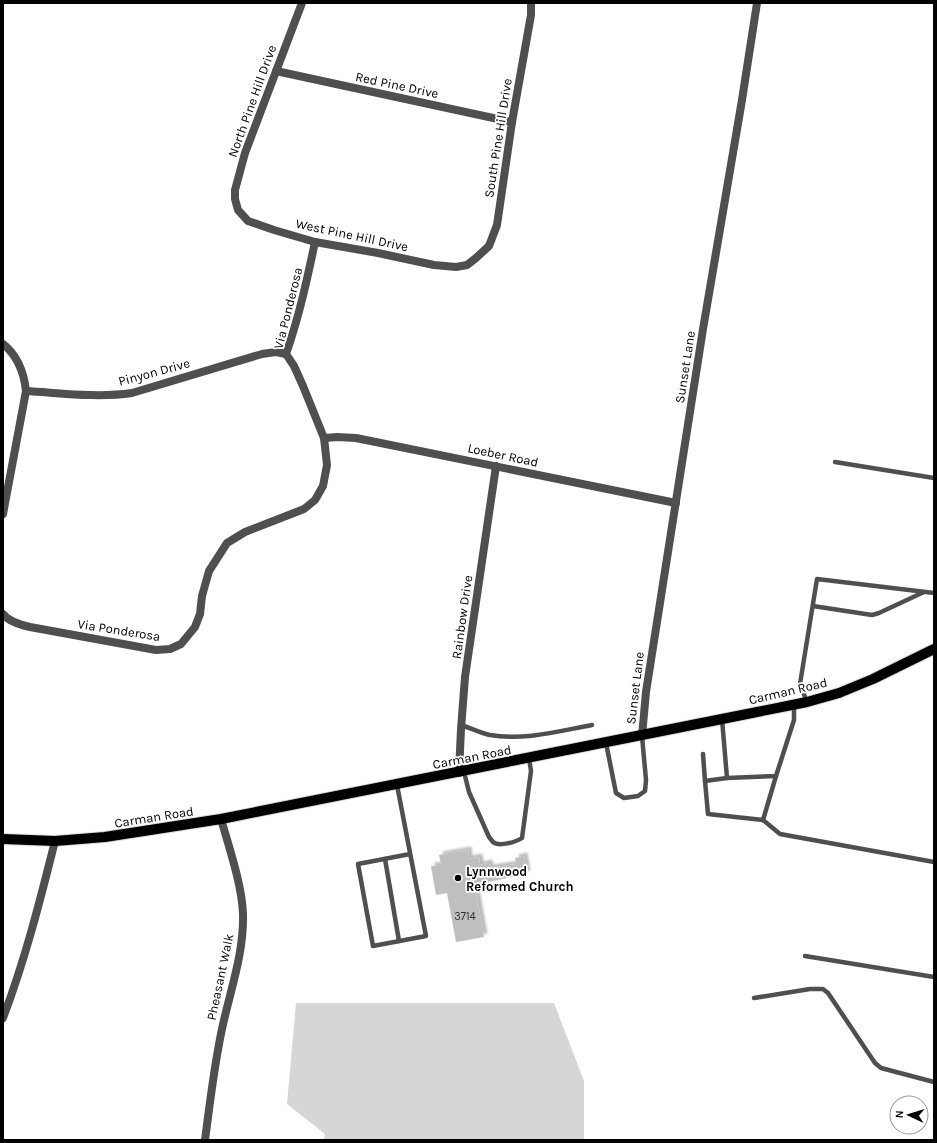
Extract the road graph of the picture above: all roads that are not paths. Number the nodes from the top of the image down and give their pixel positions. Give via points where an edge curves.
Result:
1 (302, 3) edge
2 (531, 3) edge
3 (757, 3) edge
4 (276, 71) junction
5 (512, 122) junction
6 (238, 210) joint
7 (315, 242) junction
8 (467, 265) joint
9 (3, 344) edge
10 (286, 354) junction
11 (26, 391) junction
12 (324, 438) junction
13 (835, 462) dead end
14 (496, 466) junction
15 (934, 478) edge
16 (676, 503) junction
17 (3, 514) edge
18 (924, 592) junction
19 (934, 593) edge
20 (813, 606) junction
21 (3, 614) edge
22 (934, 649) edge
23 (807, 702) junction
24 (794, 705) junction
25 (722, 719) junction
26 (461, 725) junction
27 (592, 725) dead end
28 (642, 736) junction
29 (606, 743) junction
30 (703, 754) dead end
31 (529, 758) junction
32 (462, 772) junction
33 (776, 776) junction
34 (728, 778) junction
35 (705, 781) junction
36 (398, 785) junction
37 (221, 819) junction
38 (763, 820) junction
39 (3, 838) edge
40 (55, 841) junction
41 (410, 854) junction
42 (385, 859) junction
43 (934, 862) edge
44 (399, 941) junction
45 (805, 956) dead end
46 (934, 977) edge
47 (754, 998) dead end
48 (3, 1018) edge
49 (934, 1082) edge
50 (205, 1140) edge

1 - 4 street, North Pine Hill Drive
2 - 5 street, South Pine Hill Drive
3 - 16 street, Sunset Lane
4 - 5 street, Red Pine Drive
4 - 6 street, North Pine Hill Drive via 245,153 237,182 234,199
5 - 8 street, South Pine Hill Drive via 497,225 489,246
6 - 7 street, West Pine Hill Drive via 248,221
7 - 8 street, West Pine Hill Drive via 434,265
7 - 10 street, Via Ponderosa via 297,320
9 - 11 street via 18,361
10 - 11 street, Pinyon Drive via 262,354 132,393 87,396
10 - 12 street, Via Ponderosa via 294,366
11 - 17 street
12 - 14 street, Loeber Road via 356,438
12 - 21 street, Via Ponderosa via 327,465 323,486 315,500 304,509 245,532 227,543 209,571 195,627 181,644 170,649 156,650 30,628 15,623
13 - 15 lane
14 - 16 street, Loeber Road
14 - 26 street, Rainbow Drive via 465,677
16 - 28 street, Sunset Lane via 646,692
18 - 19 lane
18 - 20 lane via 872,615
18 - 20 lane via 817,579
20 - 23 lane via 800,684
22 - 23 main road, Carman Road via 873,679 839,693
23 - 24 main road, Carman Road
24 - 25 main road, Carman Road
24 - 33 lane via 794,720
25 - 28 main road, Carman Road
25 - 34 lane
26 - 27 lane via 489,735 509,737
26 - 32 street, Rainbow Drive
28 - 29 main road, Carman Road
28 - 29 lane via 646,780 645,791 638,796 624,798 616,793
29 - 31 main road, Carman Road
30 - 35 lane
31 - 32 main road, Carman Road
31 - 32 lane via 531,771 522,838 516,842 498,844 489,837
32 - 36 main road, Carman Road
33 - 34 lane
33 - 38 lane
34 - 35 lane
35 - 38 lane via 708,814
36 - 37 main road, Carman Road
36 - 41 lane
37 - 40 main road, Carman Road via 105,837
37 - 50 street, Pheasant Walk via 240,891 243,931 241,950 217,1052
38 - 43 lane via 780,834
39 - 40 main road, Carman Road
40 - 48 street via 34,927
41 - 42 lane
41 - 44 lane via 426,936
42 - 44 lane
42 - 44 lane via 358,864 373,946
45 - 46 lane
47 - 49 lane via 823,989 875,1063 881,1068

